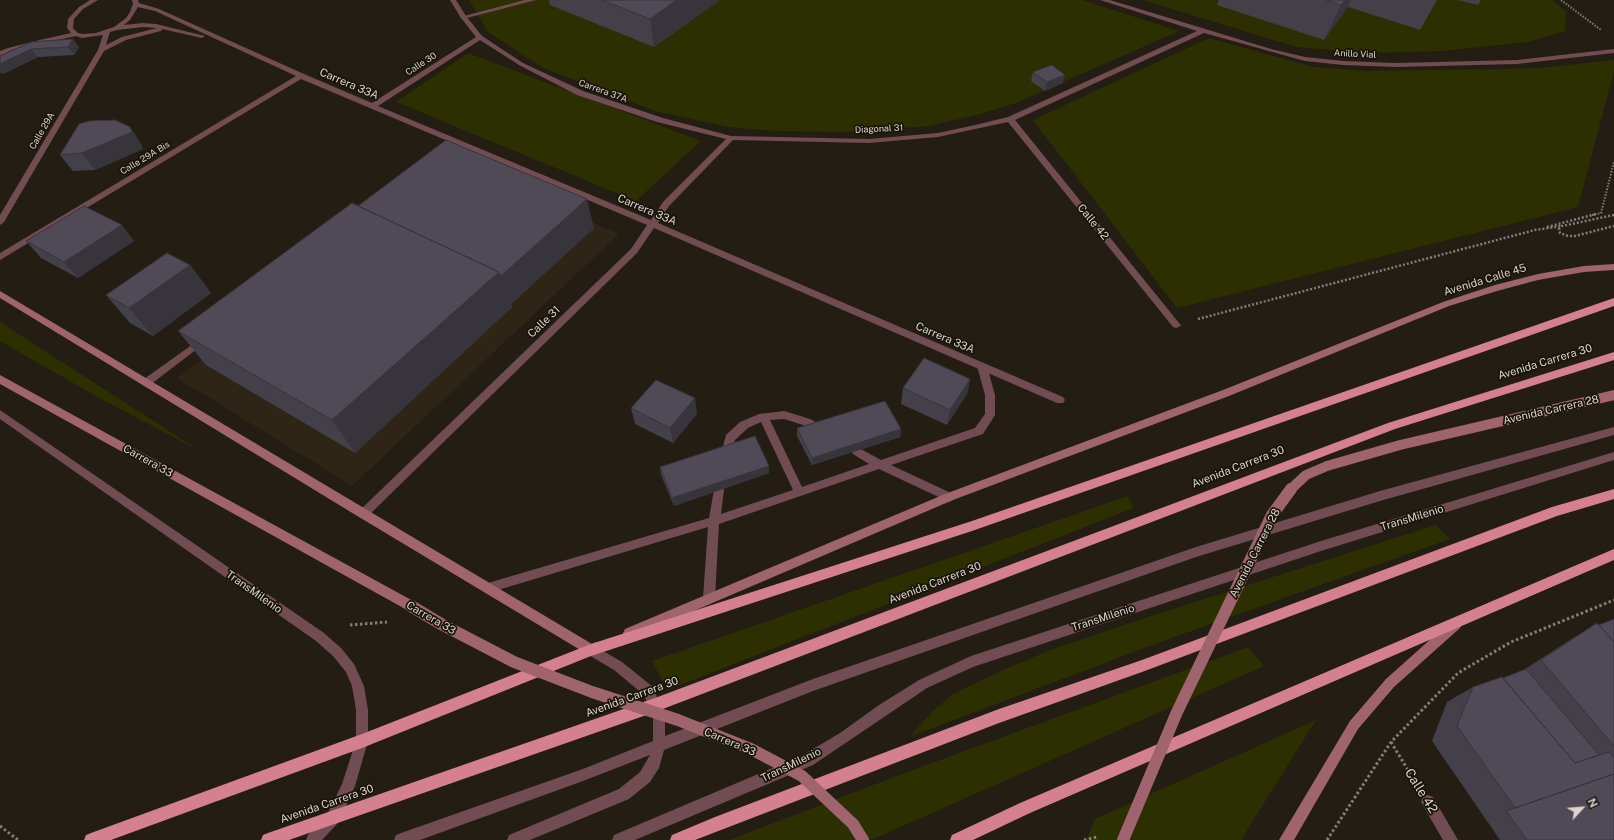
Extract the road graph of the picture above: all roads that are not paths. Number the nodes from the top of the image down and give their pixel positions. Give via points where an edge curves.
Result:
1 (95, 0) edge
2 (453, 0) edge
3 (533, 0) edge
4 (1102, 0) edge
5 (135, 2) edge
6 (463, 18) junction
7 (116, 28) junction
8 (171, 28) junction
9 (1202, 31) junction
10 (106, 32) junction
11 (76, 34) junction
12 (480, 37) junction
13 (225, 42) junction
14 (101, 50) junction
15 (1614, 51) edge
16 (0, 54) edge
17 (301, 76) junction
18 (372, 106) junction
19 (1010, 118) junction
20 (731, 138) junction
21 (0, 222) edge
22 (653, 224) junction
23 (0, 257) edge
24 (1614, 267) edge
25 (0, 294) edge
26 (1614, 302) edge
27 (1176, 325) road end
28 (211, 334) edge
29 (1614, 356) edge
30 (982, 366) junction
31 (0, 379) edge
32 (147, 382) junction
33 (1614, 395) edge
34 (1060, 400) dead end
35 (0, 414) edge
36 (763, 417) junction
37 (820, 429) edge
38 (1614, 431) edge
39 (857, 451) edge
40 (726, 454) edge
41 (1614, 456) edge
42 (880, 465) junction
43 (719, 490) edge
44 (799, 492) junction
45 (1614, 494) edge
46 (949, 497) junction
47 (363, 514) junction
48 (714, 521) junction
49 (1614, 554) edge
50 (488, 588) junction
51 (709, 598) junction
52 (1462, 618) junction
53 (591, 650) junction
54 (655, 706) junction
55 (362, 741) junction
56 (659, 744) junction
57 (1428, 802) road end
58 (333, 818) junction
59 (91, 840) edge
60 (268, 840) edge
61 (313, 840) edge
62 (401, 840) edge
63 (514, 840) edge
64 (619, 840) edge
65 (677, 840) edge
66 (863, 840) edge
67 (957, 840) edge
68 (1123, 840) edge
69 (1286, 840) edge
70 (1451, 840) edge

1 - 11 street via 81,8 71,19 70,28
2 - 6 street, Carrera 37A
3 - 6 street
4 - 9 street, Anillo Vial
5 - 7 street via 128,18
5 - 13 street, Carrera 33A via 158,10
6 - 12 street, Carrera 37A
7 - 8 street, Carrera 33A via 143,25
7 - 10 street
8 - 13 street, Carrera 33A
8 - 14 street via 124,38
9 - 15 street, Anillo Vial via 1269,50 1343,63 1396,65 1517,62
9 - 19 street, Diagonal 31
10 - 11 street via 89,36
10 - 14 street, Calle 29A
11 - 16 street via 10,49
12 - 18 street, Calle 30
12 - 20 street, Carrera 37A via 522,64 580,93 660,120
13 - 17 street, Carrera 33A
14 - 21 street, Calle 29A
17 - 18 street, Carrera 33A
17 - 23 street, Calle 29A Bis
18 - 22 street, Carrera 33A via 461,148
19 - 20 street, Diagonal 31 via 938,135 870,141
19 - 27 street, Calle 42
20 - 22 street, Calle 31 via 666,204
22 - 30 street, Carrera 33A
22 - 47 street, Calle 31 via 634,251
24 - 46 main road, Avenida Calle 45 via 1538,277 1446,304 1211,398
25 - 32 main road
26 - 53 highway via 972,526
28 - 32 street
29 - 54 highway, Avenida Carrera 30 via 1392,426
30 - 34 street, Carrera 33A
30 - 42 street via 990,395 990,415 979,431
31 - 66 main road, Carrera 33, bridge via 514,662 592,692 678,720 757,753 802,776 853,824
32 - 47 main road
33 - 68 main road, Avenida Carrera 28, bridge via 1400,445 1327,466 1306,475 1290,490 1272,515 1177,712
35 - 55 street, TransMilenio via 332,647 350,668 358,686 362,710
36 - 37 street via 784,415
36 - 40 street via 744,425 730,438
36 - 44 street
38 - 56 street via 1380,496 1196,552 813,685
39 - 42 street
41 - 64 street, TransMilenio via 1321,546 970,662 923,684 808,760
42 - 44 street
42 - 46 street
43 - 48 street
44 - 48 street
45 - 65 highway via 1549,513 1142,666 984,722
46 - 51 main road
47 - 50 main road
48 - 50 street
48 - 51 street
49 - 52 highway
50 - 53 main road
51 - 53 main road
52 - 67 highway
52 - 69 main road via 1390,683 1354,725
53 - 54 street via 638,681 649,691
53 - 55 highway
54 - 56 street via 660,718
54 - 58 highway, Avenida Carrera 30
55 - 58 street, TransMilenio via 348,786
55 - 59 highway
56 - 62 street via 583,775
56 - 63 street via 654,763 645,777 624,794
57 - 70 street, Calle 42
58 - 60 highway, Avenida Carrera 30
58 - 61 street, TransMilenio

